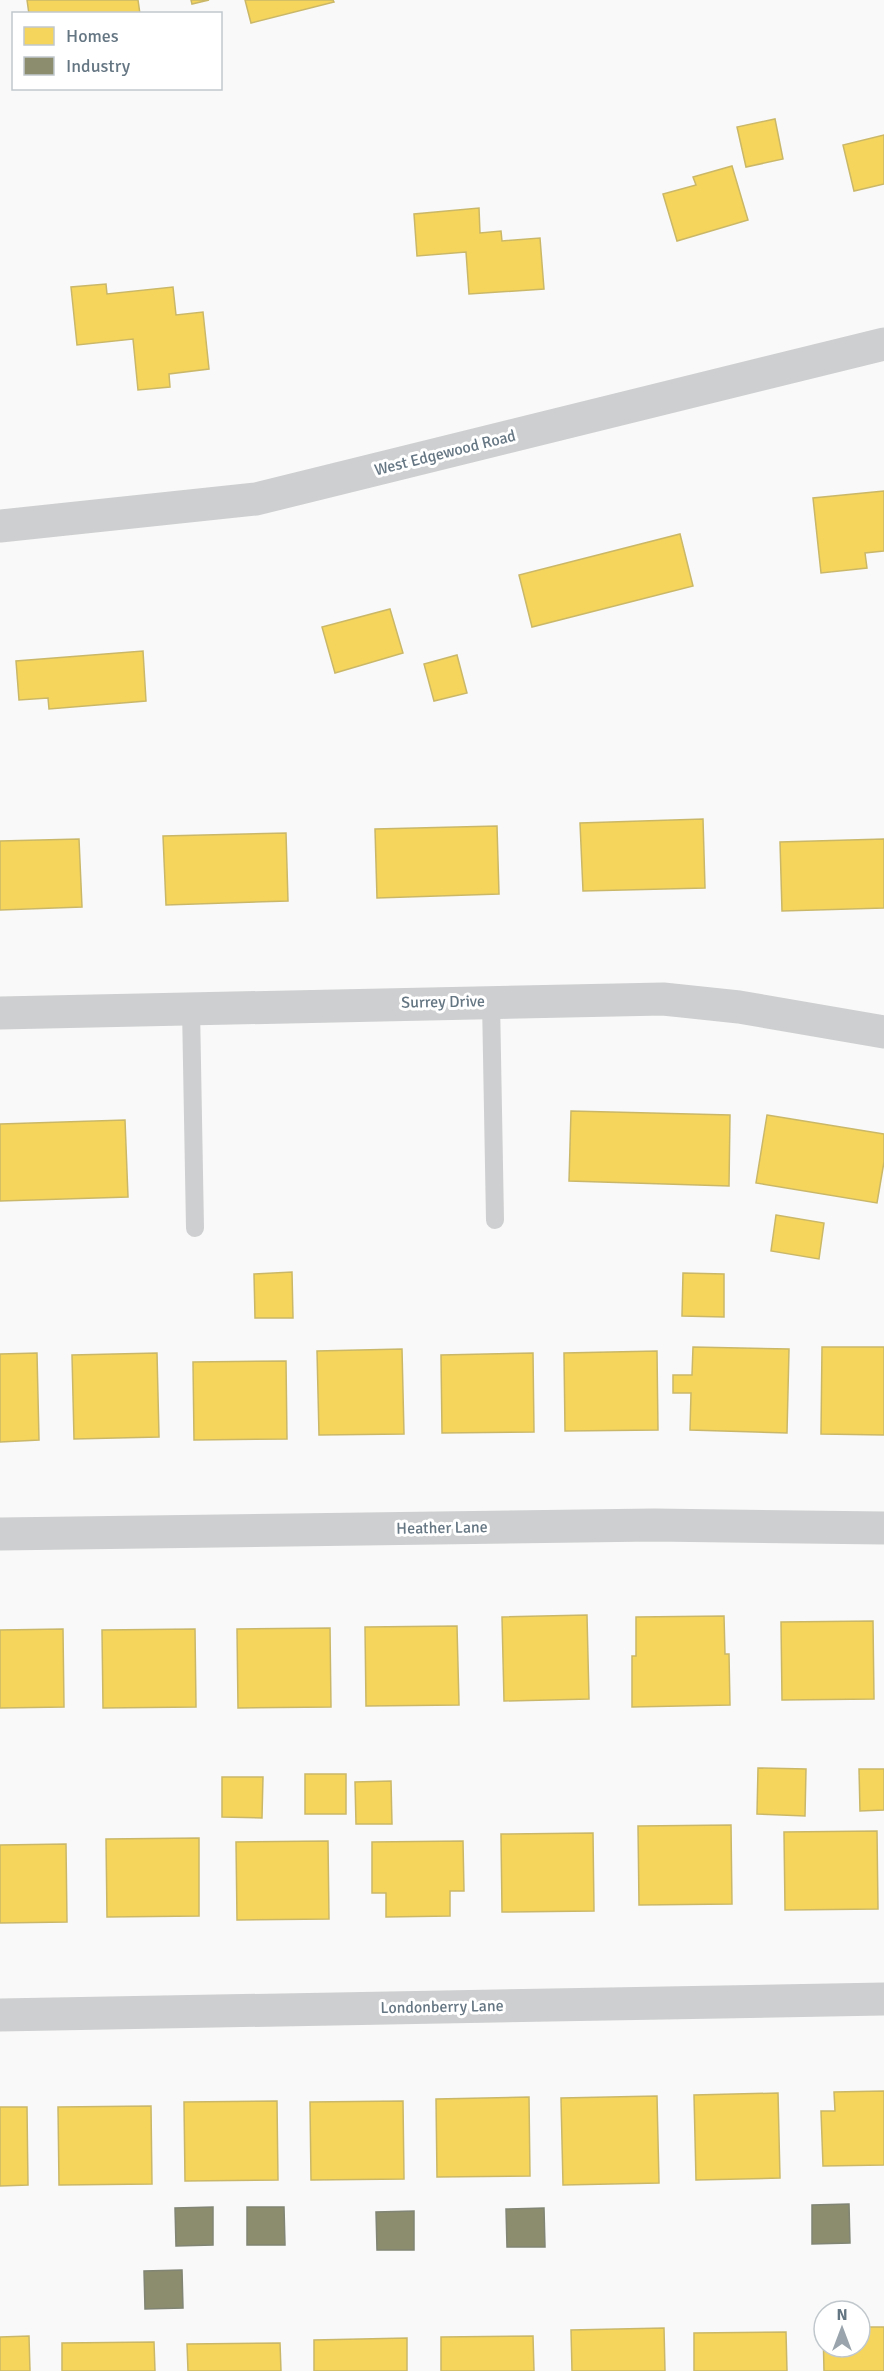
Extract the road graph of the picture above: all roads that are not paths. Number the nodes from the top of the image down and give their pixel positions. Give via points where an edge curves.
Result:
1 (884, 344) edge
2 (0, 526) edge
3 (491, 1001) junction
4 (191, 1008) junction
5 (0, 1013) edge
6 (884, 1032) edge
7 (495, 1220) dead end
8 (195, 1228) dead end
9 (884, 1528) edge
10 (0, 1534) edge
11 (884, 1999) edge
12 (0, 2015) edge

1 - 2 street, West Edgewood Road via 256,499
3 - 4 street, Surrey Drive
3 - 6 street, Surrey Drive via 663,999 739,1007
3 - 7 lane
4 - 5 street, Surrey Drive
4 - 8 lane
9 - 10 street, Heather Lane via 654,1525
11 - 12 street, Londonberry Lane

